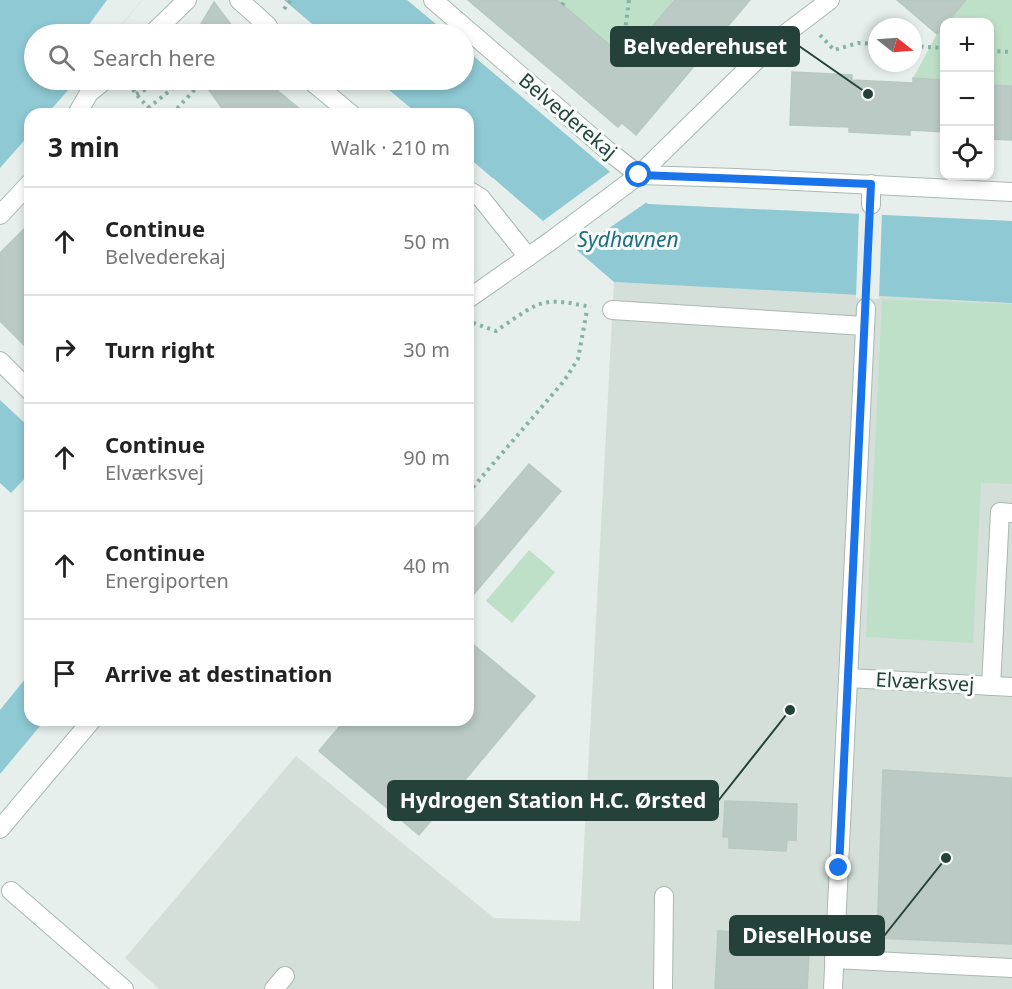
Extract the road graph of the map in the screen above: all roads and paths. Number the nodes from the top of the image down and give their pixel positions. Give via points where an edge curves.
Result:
1 (186, 0) edge
2 (239, 0) edge
3 (433, 0) edge
4 (566, 0) edge
5 (629, 0) edge
6 (830, 0) edge
7 (562, 5) dead end
8 (805, 19) junction
9 (162, 24) edge
10 (266, 24) edge
11 (461, 24) edge
12 (474, 35) edge
13 (868, 44) edge
14 (922, 47) edge
15 (940, 48) edge
16 (994, 51) edge
17 (1012, 52) edge
18 (622, 56) dead end
19 (93, 90) edge
20 (133, 90) edge
21 (145, 90) edge
22 (170, 90) edge
23 (194, 90) edge
24 (322, 90) edge
25 (136, 94) junction
26 (80, 108) edge
27 (148, 108) joint
28 (178, 108) edge
29 (344, 108) edge
30 (639, 175) junction
31 (871, 184) junction
32 (24, 189) edge
33 (1012, 192) edge
34 (475, 194) edge
35 (870, 205) joint
36 (0, 215) edge
37 (528, 257) junction
38 (474, 295) edge
39 (588, 306) junction
40 (612, 310) joint
41 (865, 317) junction
42 (474, 323) edge
43 (0, 361) edge
44 (24, 385) edge
45 (474, 486) edge
46 (1012, 513) edge
47 (848, 678) junction
48 (991, 686) junction
49 (1012, 687) edge
50 (87, 726) edge
51 (0, 829) edge
52 (11, 891) dead end
53 (664, 896) dead end
54 (834, 960) junction
55 (1012, 968) edge
56 (124, 989) edge
57 (663, 989) edge
58 (833, 989) edge

1 - 9 street
2 - 10 street
3 - 11 street, Belvederekaj
4 - 7 path
5 - 18 path
6 - 8 street
8 - 13 path via 834,50
8 - 30 street via 776,41
12 - 30 street, Belvederekaj
14 - 15 path
16 - 17 path
19 - 26 street
20 - 25 path
21 - 25 path
22 - 27 path
23 - 28 path
24 - 29 street
25 - 27 path
30 - 31 street
30 - 37 street
31 - 33 street
31 - 35 street
32 - 36 street
34 - 37 street
35 - 41 path
37 - 38 street
39 - 40 path
39 - 42 path via 559,302 537,305 495,331
39 - 45 path via 578,359 564,381
40 - 41 street
41 - 47 street, Elværksvej
43 - 44 street
46 - 48 street via 1000,512
47 - 48 street, Elværksvej
47 - 54 street
48 - 49 street, Elværksvej
50 - 51 street
52 - 56 street
53 - 57 street
54 - 55 street
54 - 58 street

